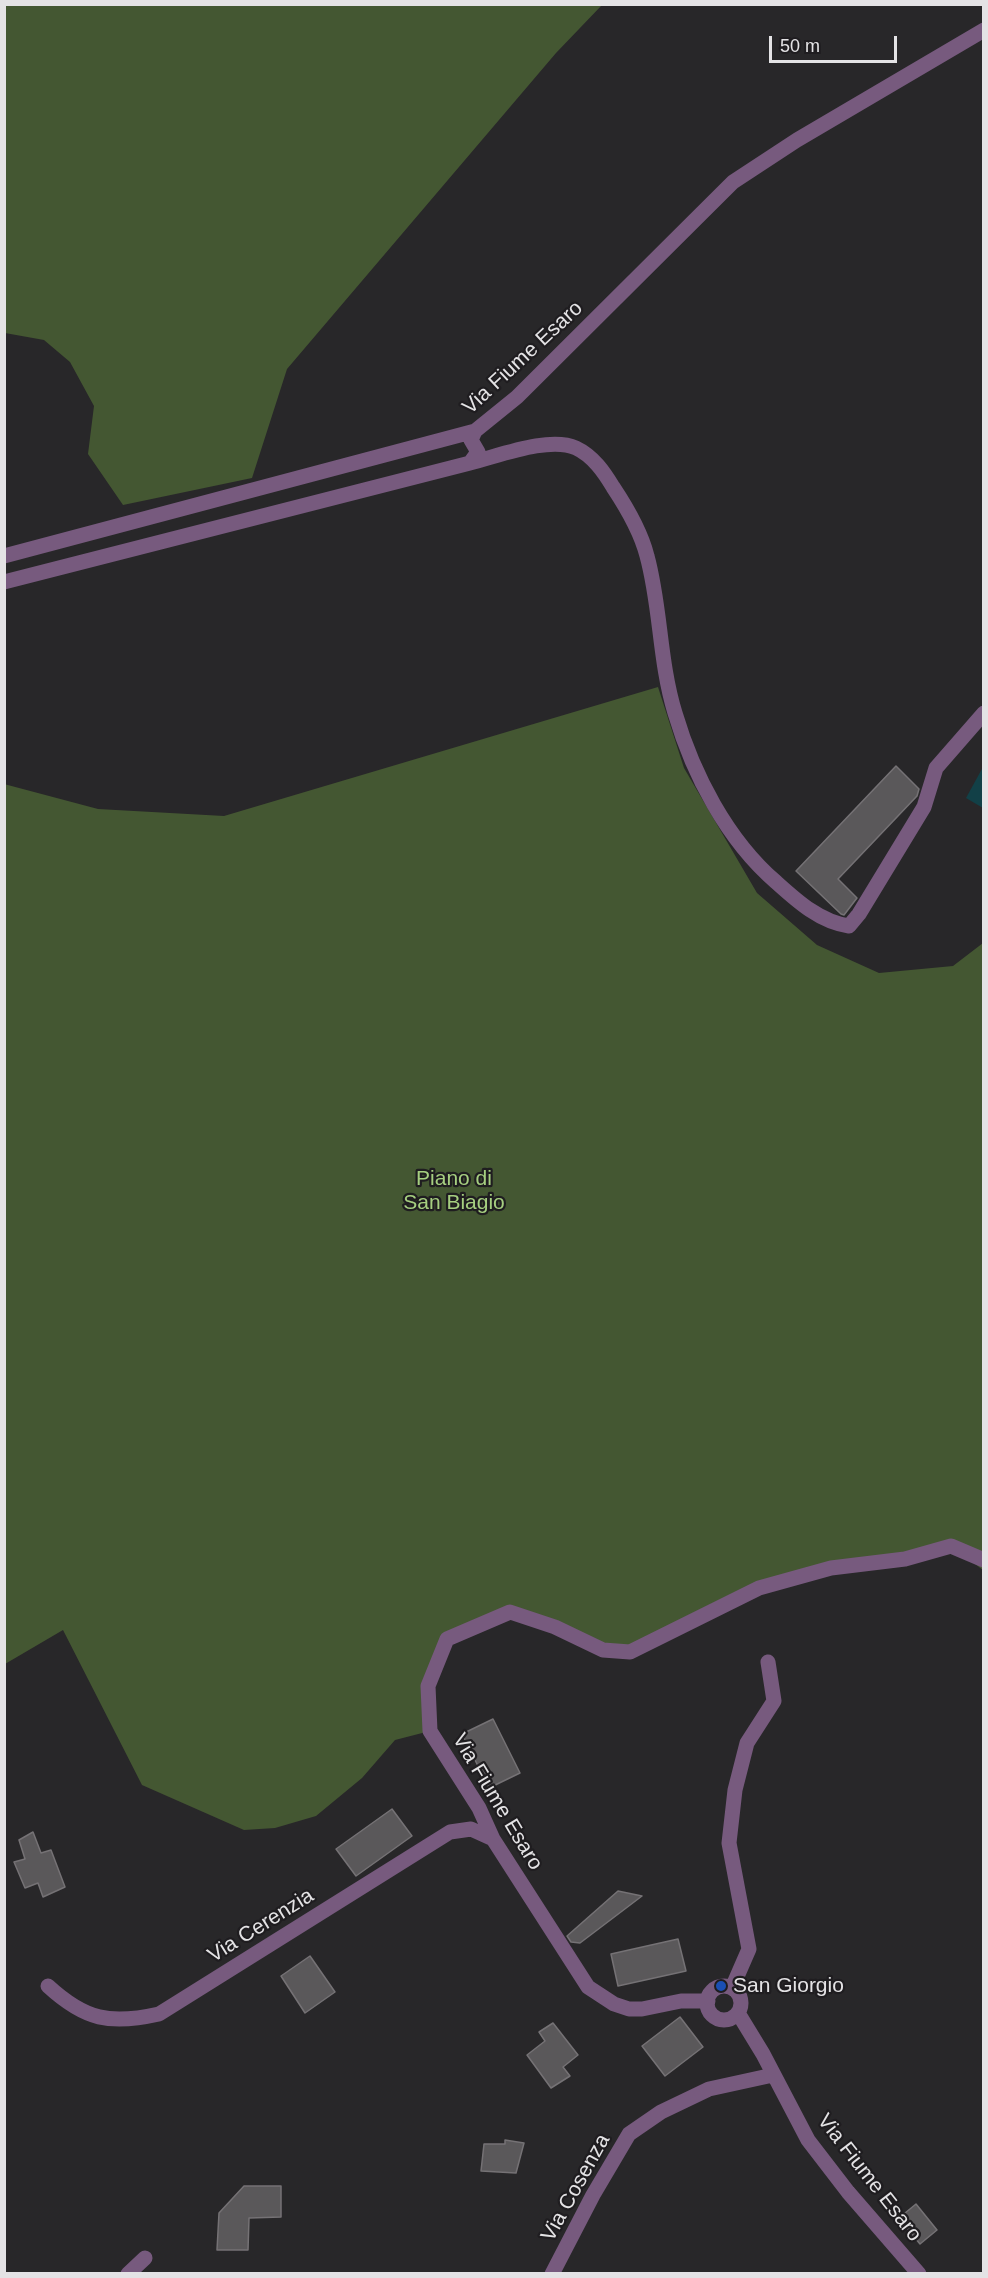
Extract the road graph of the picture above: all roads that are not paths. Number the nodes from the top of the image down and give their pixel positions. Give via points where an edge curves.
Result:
1 (984, 30) edge
2 (475, 431) junction
3 (470, 463) junction
4 (4, 556) edge
5 (4, 582) edge
6 (984, 713) edge
7 (984, 1560) edge
8 (768, 1662) dead end
9 (493, 1839) junction
10 (48, 1986) dead end
11 (732, 1988) junction
12 (708, 2001) junction
13 (738, 2013) junction
14 (773, 2075) junction
15 (145, 2258) dead end
16 (128, 2274) edge
17 (552, 2274) edge
18 (919, 2274) edge

1 - 2 street, Via Fiume Esaro via 733,182 517,397
2 - 3 street, Via Fiume Esaro via 471,440 478,452
2 - 4 street
3 - 5 street
3 - 6 street via 546,444 576,448 593,459 621,499 647,555 664,672 695,766 724,821 758,867 826,920 849,926 859,915 924,807 936,768
7 - 9 street, Via Fiume Esaro via 951,1546 905,1559 821,1571 759,1588 630,1652 603,1650 555,1627 510,1612 447,1640 428,1686 430,1731 479,1809
8 - 11 street via 774,1701 747,1743 735,1790 729,1843 748,1948
9 - 10 street, Via Cerenzia via 471,1829 450,1832 159,2014 128,2021 104,2019 71,2006
9 - 12 street, Via Fiume Esaro via 588,1987 630,2009
11 - 12 street via 715,1989
11 - 13 street via 740,1998
12 - 13 street via 710,2012 719,2019 729,2019
13 - 14 street, Via Fiume Esaro
14 - 17 street, Via Cosenza via 710,2089 661,2112 629,2134
14 - 18 street, Via Fiume Esaro via 808,2140
15 - 16 street

